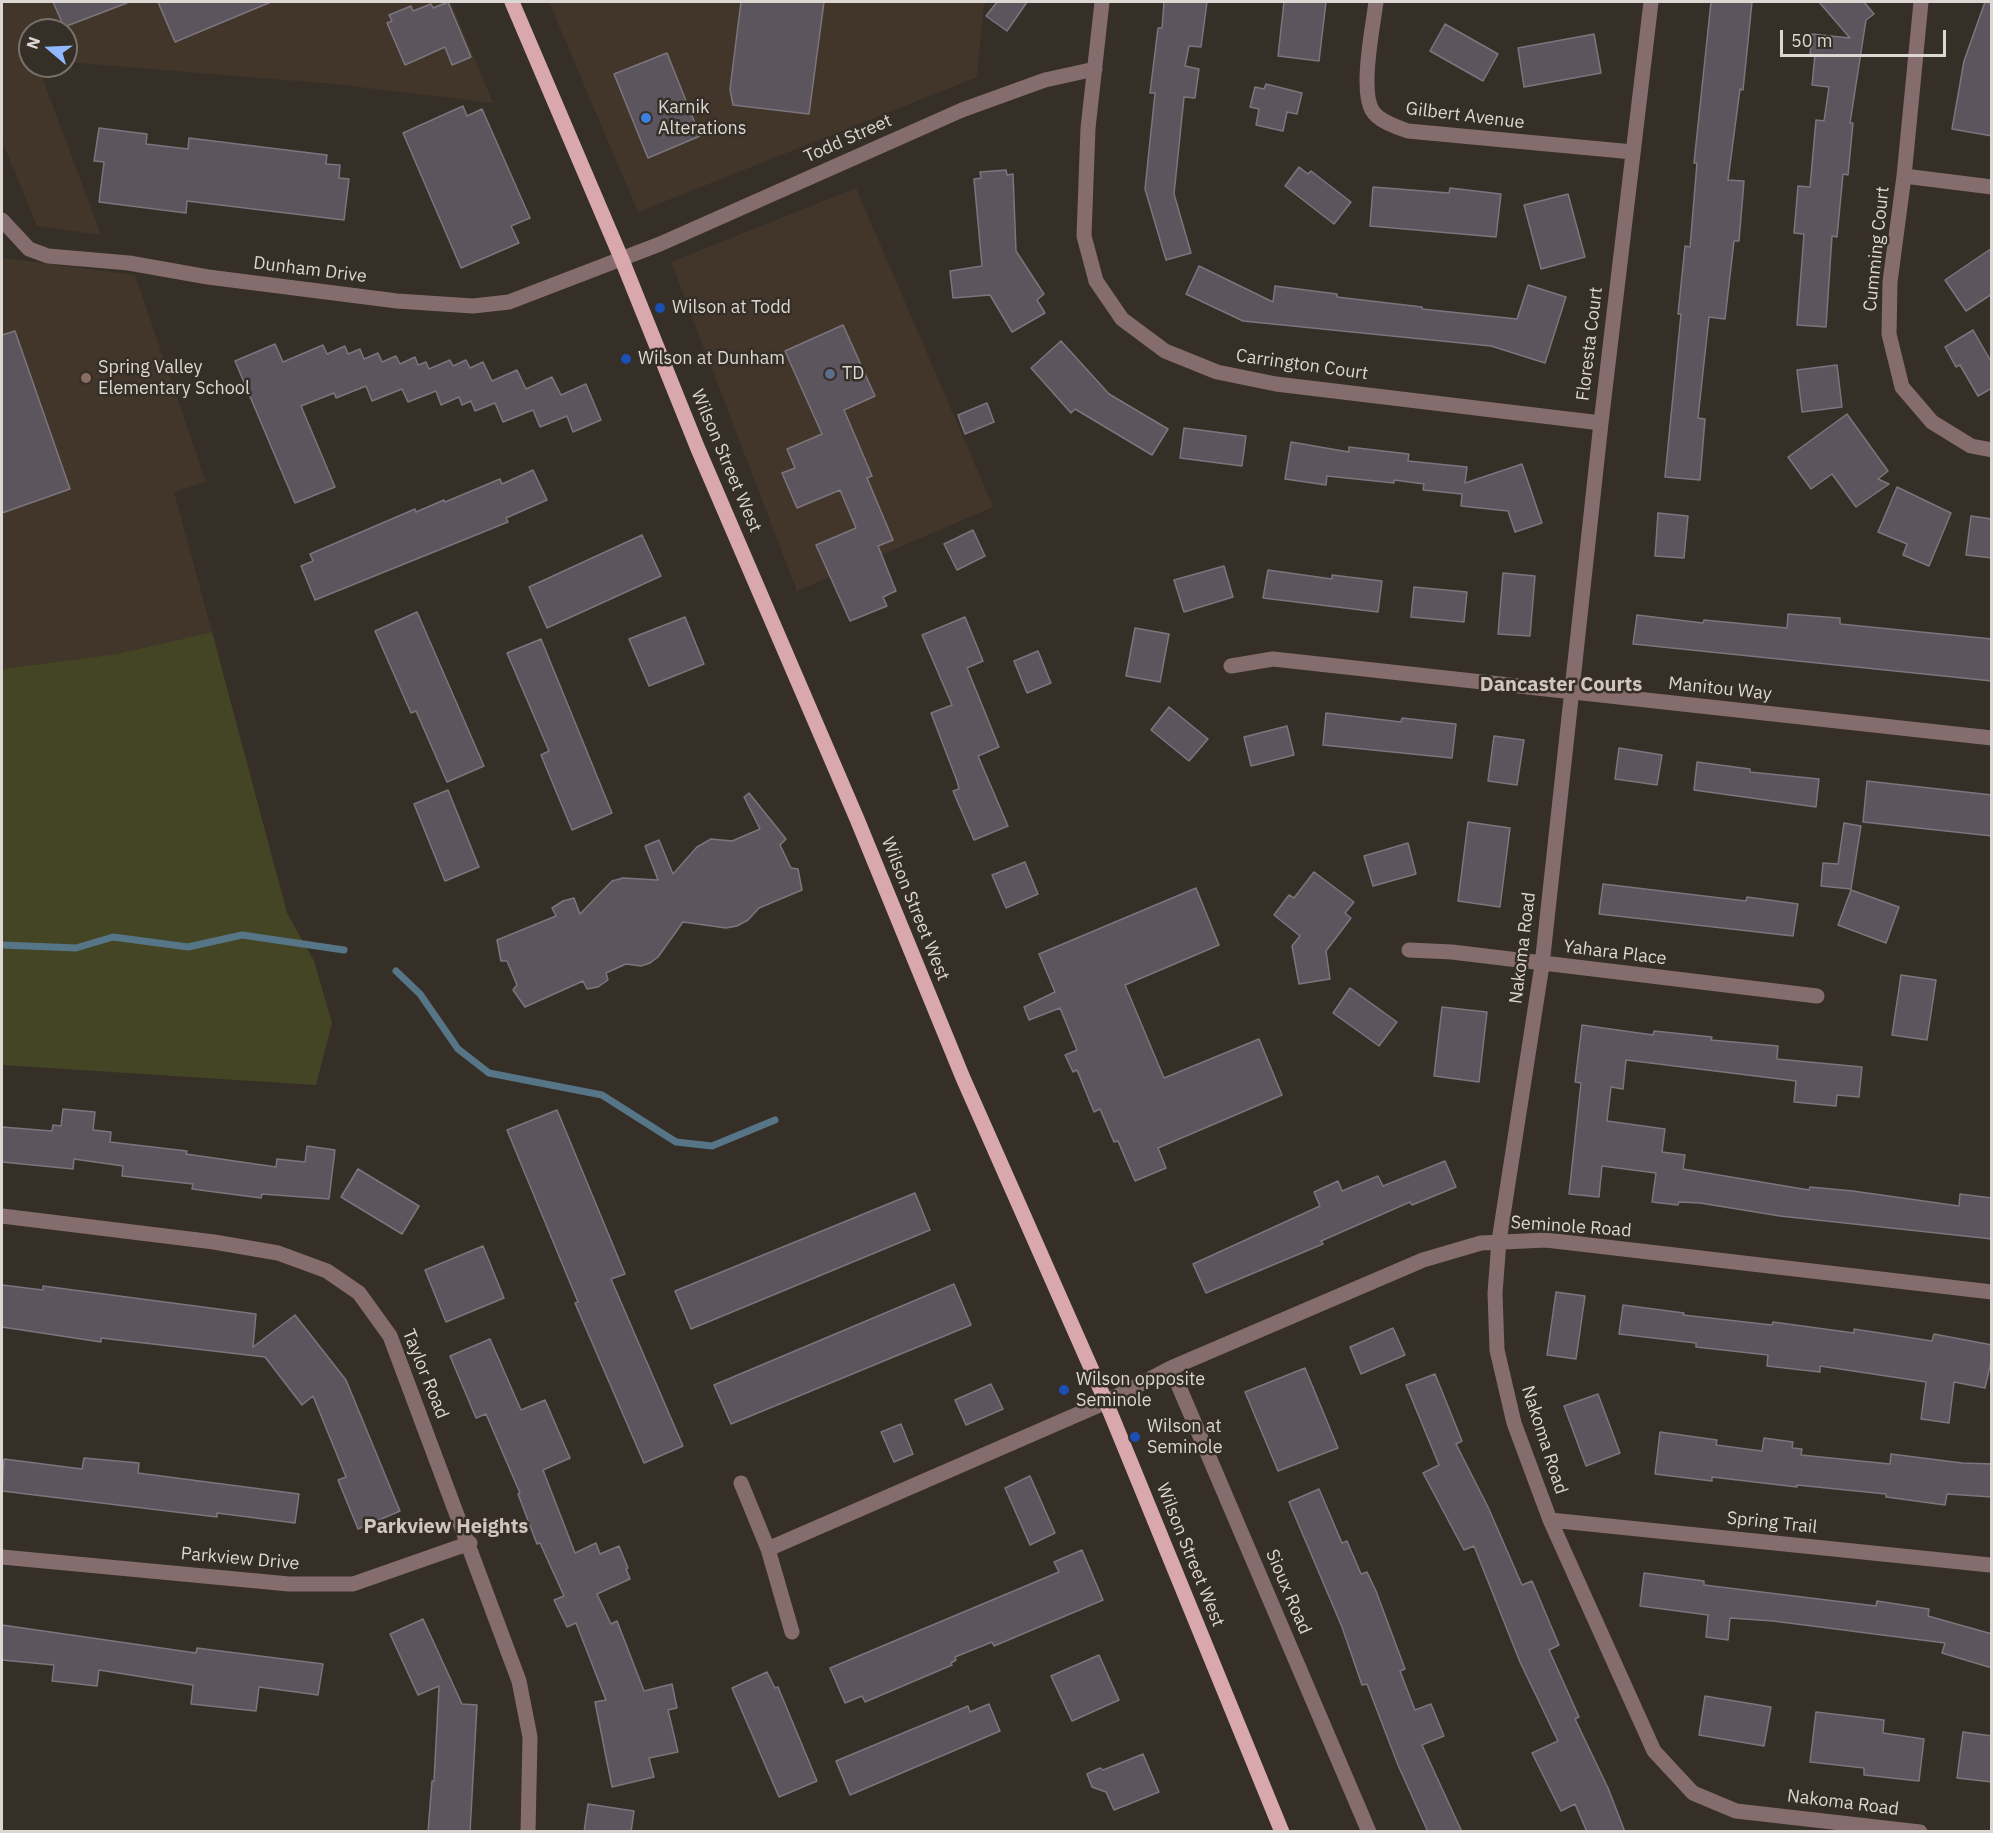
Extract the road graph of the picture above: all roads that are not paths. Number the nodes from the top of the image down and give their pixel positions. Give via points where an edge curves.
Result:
1 (512, 2) edge
2 (1102, 2) edge
3 (1376, 2) edge
4 (1651, 2) edge
5 (1921, 2) edge
6 (1095, 69) junction
7 (1633, 152) junction
8 (1904, 176) junction
9 (1992, 187) edge
10 (2, 220) edge
11 (622, 260) junction
12 (1601, 423) junction
13 (1992, 450) edge
14 (1231, 666) dead end
15 (1571, 692) junction
16 (1992, 738) edge
17 (1409, 950) dead end
18 (1542, 964) junction
19 (1817, 996) dead end
20 (2, 1216) edge
21 (1498, 1241) junction
22 (1992, 1293) edge
23 (1171, 1368) junction
24 (1106, 1402) junction
25 (741, 1484) dead end
26 (1550, 1520) junction
27 (470, 1543) junction
28 (768, 1549) junction
29 (2, 1557) edge
30 (1990, 1565) dead end
31 (792, 1632) dead end
32 (1901, 1830) edge
33 (528, 1832) edge
34 (1282, 1832) edge
35 (1369, 1832) edge
36 (1920, 1832) edge

1 - 11 main road, Wilson Street West
2 - 6 street, Carrington Court
3 - 7 street, Gilbert Avenue via 1366,82 1372,110 1390,125 1408,131
4 - 7 street, Floresta Court
5 - 8 street, Cumming Court
6 - 11 street, Todd Street via 1045,80 962,110
6 - 12 street, Carrington Court via 1084,236 1096,281 1122,319 1165,351 1217,372 1276,384
7 - 12 street, Floresta Court
8 - 9 street
8 - 13 street, Cumming Court via 1890,282 1889,334 1902,387 1932,422 1971,446
10 - 11 street, Dunham Drive via 29,249 48,256 129,263 386,299 473,306 509,302
11 - 24 main road, Wilson Street West via 963,1078
12 - 15 street, Floresta Court
14 - 15 street, Manitou Way via 1274,659
15 - 16 street, Manitou Way
15 - 18 street, Nakoma Road
17 - 18 street, Yahara Place
18 - 19 street, Yahara Place
18 - 21 street, Nakoma Road
20 - 27 street, Taylor Road via 278,1253 327,1271 359,1293 390,1336
21 - 22 street, Seminole Road via 1546,1240
21 - 23 street, Seminole Road via 1423,1260
21 - 26 street, Nakoma Road via 1497,1350 1514,1423
23 - 24 street, Seminole Road
23 - 35 street, Sioux Road
24 - 28 street, Seminole Road
24 - 34 main road, Wilson Street West
25 - 28 street
26 - 30 street, Spring Trail
26 - 32 street, Nakoma Road via 1654,1751 1693,1793 1736,1811
27 - 29 street, Parkview Drive via 353,1584 289,1584
27 - 33 street, Taylor Road via 519,1681 530,1737
28 - 31 street
32 - 36 street, Nakoma Road

